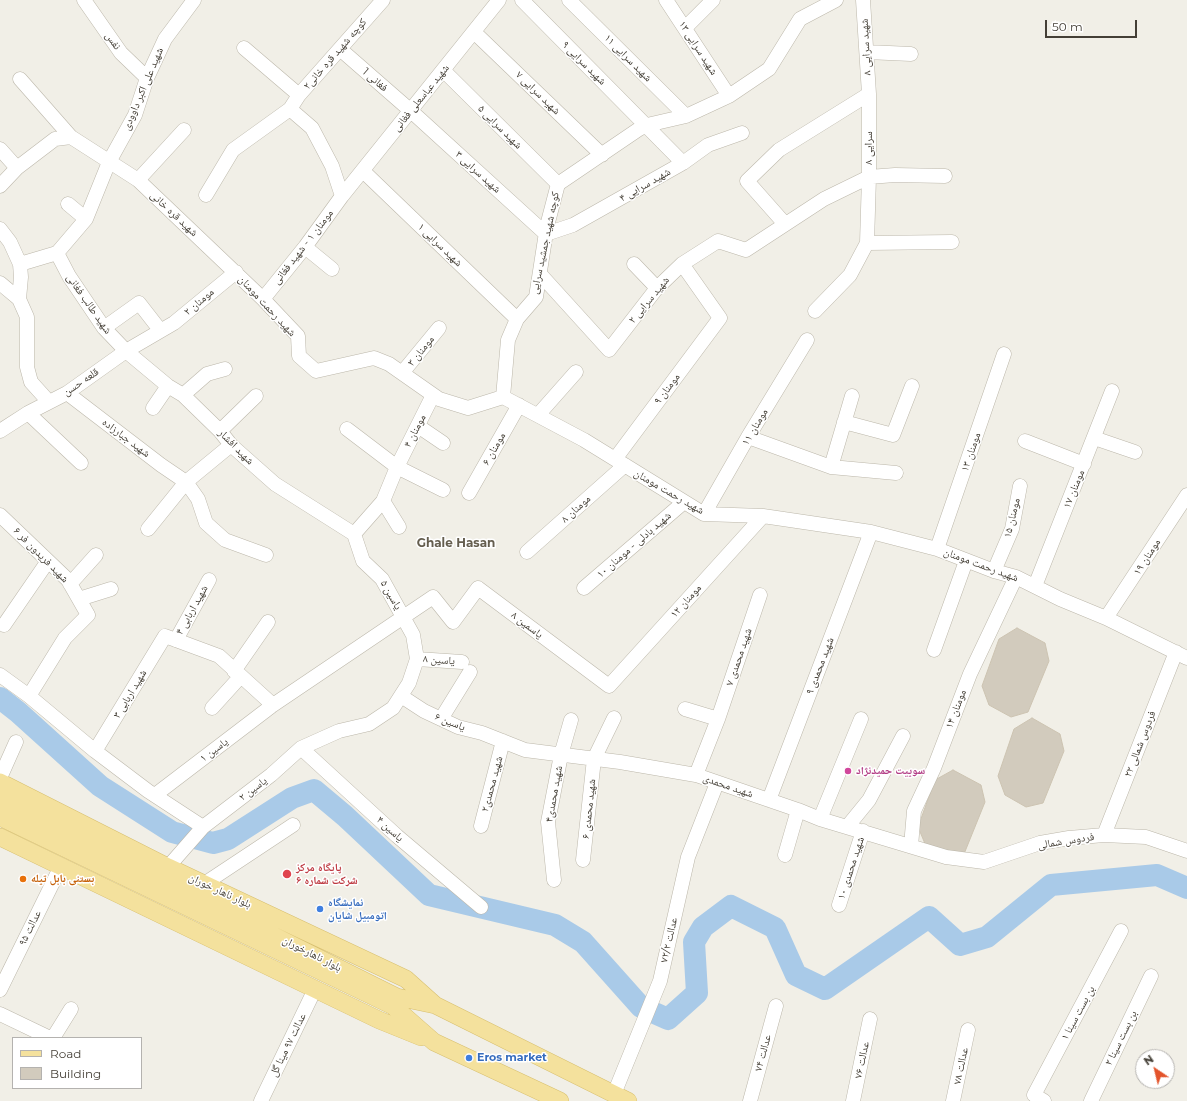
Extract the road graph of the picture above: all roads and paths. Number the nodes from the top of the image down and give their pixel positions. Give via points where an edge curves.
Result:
1 (84, 0) edge
2 (194, 0) edge
3 (383, 0) edge
4 (500, 0) edge
5 (522, 0) edge
6 (569, 0) edge
7 (666, 0) edge
8 (713, 0) edge
9 (836, 0) edge
10 (864, 0) edge
11 (685, 28) junction
12 (474, 32) junction
13 (244, 48) dead end
14 (340, 49) junction
15 (866, 52) junction
16 (911, 54) dead end
17 (443, 70) junction
18 (147, 78) junction
19 (20, 79) dead end
20 (869, 94) junction
21 (299, 95) junction
22 (729, 96) junction
23 (290, 109) junction
24 (411, 111) junction
25 (686, 116) junction
26 (647, 126) junction
27 (184, 130) dead end
28 (742, 133) dead end
29 (71, 137) junction
30 (0, 149) edge
31 (602, 155) junction
32 (109, 162) junction
33 (683, 163) junction
34 (17, 168) junction
35 (363, 171) junction
36 (945, 176) dead end
37 (869, 177) junction
38 (138, 180) junction
39 (558, 184) junction
40 (0, 186) edge
41 (206, 195) dead end
42 (342, 196) junction
43 (824, 198) joint
44 (68, 204) dead end
45 (86, 219) junction
46 (785, 224) junction
47 (0, 229) edge
48 (546, 234) junction
49 (952, 242) dead end
50 (867, 243) junction
51 (305, 247) junction
52 (57, 253) junction
53 (20, 264) junction
54 (634, 264) dead end
55 (682, 264) junction
56 (332, 269) dead end
57 (236, 272) junction
58 (540, 274) junction
59 (0, 283) edge
60 (657, 288) junction
61 (19, 299) junction
62 (263, 299) junction
63 (815, 311) dead end
64 (517, 319) junction
65 (104, 328) junction
66 (439, 328) dead end
67 (160, 330) junction
68 (807, 340) dead end
69 (126, 352) junction
70 (1004, 354) dead end
71 (225, 369) dead end
72 (576, 372) dead end
73 (402, 373) junction
74 (168, 386) junction
75 (912, 386) dead end
76 (1112, 391) dead end
77 (67, 393) junction
78 (183, 395) junction
79 (434, 395) junction
80 (256, 396) dead end
81 (852, 396) dead end
82 (503, 397) junction
83 (49, 402) junction
84 (519, 405) junction
85 (153, 408) dead end
86 (28, 413) junction
87 (538, 415) junction
88 (844, 422) junction
89 (418, 426) junction
90 (347, 429) dead end
91 (0, 431) edge
92 (220, 431) junction
93 (748, 437) junction
94 (1094, 438) junction
95 (1026, 441) dead end
96 (444, 443) dead end
97 (230, 445) junction
98 (1135, 452) dead end
99 (620, 462) junction
100 (81, 463) dead end
101 (1084, 464) junction
102 (397, 467) junction
103 (831, 467) junction
104 (896, 472) dead end
105 (186, 482) junction
106 (1020, 486) dead end
107 (443, 490) dead end
108 (469, 493) dead end
109 (1187, 495) edge
110 (383, 501) junction
111 (684, 502) junction
112 (704, 514) junction
113 (0, 515) edge
114 (763, 516) junction
115 (399, 527) dead end
116 (148, 529) dead end
117 (871, 532) junction
118 (354, 534) junction
119 (937, 549) junction
120 (527, 552) dead end
121 (96, 555) dead end
122 (266, 555) dead end
123 (48, 561) junction
124 (966, 561) junction
125 (994, 571) junction
126 (1016, 577) junction
127 (209, 580) dead end
128 (70, 584) junction
129 (1035, 586) junction
130 (584, 588) dead end
131 (111, 589) dead end
132 (760, 595) dead end
133 (79, 599) junction
134 (403, 618) junction
135 (1106, 618) junction
136 (268, 622) dead end
137 (453, 622) joint
138 (4, 625) dead end
139 (170, 638) junction
140 (934, 650) dead end
141 (1181, 655) edge
142 (417, 659) junction
143 (238, 674) junction
144 (0, 675) edge
145 (609, 686) joint
146 (29, 696) junction
147 (401, 696) junction
148 (273, 705) junction
149 (212, 708) dead end
150 (685, 709) dead end
151 (614, 718) dead end
152 (441, 719) junction
153 (718, 719) junction
154 (861, 719) dead end
155 (571, 720) dead end
156 (903, 736) dead end
157 (503, 741) junction
158 (16, 742) dead end
159 (301, 748) junction
160 (95, 751) junction
161 (561, 755) junction
162 (594, 759) junction
163 (696, 775) junction
164 (0, 778) edge
165 (0, 782) edge
166 (717, 783) junction
167 (155, 795) junction
168 (0, 799) edge
169 (769, 800) junction
170 (798, 810) junction
171 (0, 817) edge
172 (820, 819) junction
173 (293, 825) dead end
174 (481, 826) dead end
175 (847, 827) junction
176 (199, 830) junction
177 (863, 831) junction
178 (1104, 835) junction
179 (0, 837) edge
180 (911, 846) junction
181 (1187, 851) edge
182 (785, 855) dead end
183 (946, 857) joint
184 (583, 860) dead end
185 (61, 866) junction
186 (168, 867) junction
187 (554, 880) dead end
188 (204, 884) junction
189 (839, 905) dead end
190 (481, 907) dead end
191 (1121, 931) dead end
192 (1151, 976) dead end
193 (2, 982) edge
194 (315, 989) junction
195 (435, 1005) junction
196 (776, 1006) dead end
197 (71, 1009) dead end
198 (0, 1014) edge
199 (870, 1019) dead end
200 (968, 1030) dead end
201 (48, 1037) edge
202 (54, 1037) edge
203 (434, 1042) junction
204 (621, 1098) edge
205 (1039, 1098) edge
206 (261, 1101) edge
207 (560, 1101) edge
208 (750, 1101) edge
209 (853, 1101) edge
210 (953, 1101) edge
211 (1091, 1101) edge

1 - 18 street, نفس via 121,53
2 - 18 street, شهید علی اکبر داوودی via 165,39
3 - 14 street, کوچه شهید قره خانی۲
4 - 12 street, شهید عباسعلی فغانی
5 - 26 street, شهید سرایی ۹
6 - 25 street, شهید سرایی ۱۱
7 - 11 street, شهید سرایی ۱۳
8 - 11 street
9 - 22 street, کوچه شهید جمشید سرایی via 800,18 769,68
10 - 15 street, شهید سرایی ۸
11 - 22 street, شهید سرایی ۱۳
12 - 17 street, شهید عباسعلی فغانی
12 - 31 street, شهید سرایی ۷
13 - 21 street
14 - 21 street, کوچه شهید قره خانی۲
14 - 24 street, فغانی 1
15 - 16 street
15 - 20 street, شهید سرایی ۸
17 - 24 street, شهید عباسعلی فغانی
17 - 39 street, شهید سرایی ۵
18 - 32 street, شهید علی اکبر داوودی via 135,114
19 - 29 street, شهید قره خانی
20 - 37 street, سرایی ۸
20 - 46 street via 779,150 747,180
21 - 23 street, کوچه شهید قره خانی۲
22 - 25 street, کوچه شهید جمشید سرایی
23 - 41 street via 233,150
23 - 42 street via 312,128 332,166
24 - 35 street, شهید عباسعلی فغانی
24 - 48 street, شهید سرایی ۳
25 - 26 street, کوچه شهید جمشید سرایی
26 - 31 street, کوچه شهید جمشید سرایی
26 - 33 street, شهید سرایی ۹
27 - 38 street
28 - 33 street, شهید سرایی ۴ via 708,145
29 - 32 street, شهید قره خانی
29 - 34 street via 55,139
30 - 34 street
31 - 39 street, کوچه شهید جمشید سرایی
32 - 38 street, شهید قره خانی
32 - 45 street, شهید علی اکبر داوودی
33 - 48 street, شهید سرایی ۴ via 573,225
34 - 40 street
35 - 42 street, شهید عباسعلی فغانی
35 - 64 street, شهید سرایی ۱
36 - 37 street
37 - 43 street, سرایی ۸
37 - 50 street
38 - 57 street, شهید قره خانی
39 - 48 street, کوچه شهید جمشید سرایی
42 - 51 street, مومنان ۱ - شهید فغانی
43 - 46 street, شهید سرایی ۲
44 - 45 street
45 - 52 street, شهید علی اکبر داوودی
46 - 55 street, شهید سرایی ۲ via 746,250 718,241
47 - 53 street via 10,242
48 - 58 street, کوچه شهید جمشید سرایی
49 - 50 street
50 - 63 street via 850,275
51 - 56 street
51 - 62 street, مومنان ۱ - شهید فغانی
52 - 53 street
52 - 65 street, شهید طالب فغانی via 69,276
53 - 61 street
54 - 60 street
55 - 60 street, شهید سرایی ۲
55 - 99 street, مومنان ۹ via 720,318
57 - 62 street, شهید رحمت مومنان
57 - 67 street, ۲ مومنان via 174,323
58 - 60 street, شهید سرایی ۲ via 609,350
58 - 64 street, کوچه شهید جمشید سرایی via 536,297
59 - 61 street
61 - 83 street via 27,317 27,367 31,382
62 - 73 street, شهید رحمت مومنان via 298,336 299,356 316,370 374,358
64 - 82 street, کوچه شهید جمشید سرایی via 508,340
65 - 67 street via 139,303
65 - 69 street, شهید طالب فغانی
66 - 73 street, مومنان ۳
67 - 69 street, قلعه حسن
68 - 93 street, مومنان ۱۱
69 - 74 street, شهید افشار
69 - 77 street, قلعه حسن
70 - 119 street, مومنان ۱۳
71 - 78 street via 207,374
72 - 87 street
73 - 79 street, شهید رحمت مومنان
74 - 78 street, شهید افشار
74 - 85 street
75 - 88 street via 893,435
76 - 94 street, مومنان ۱۷
77 - 83 street, قلعه حسن
77 - 105 street, شهید جبارزاده
78 - 92 street, شهید افشار
79 - 82 street, شهید رحمت مومنان via 468,408
79 - 89 street, ۴ مومنان
80 - 92 street
81 - 88 street
82 - 84 street, شهید رحمت مومنان
83 - 86 street, قلعه حسن
84 - 87 street, شهید رحمت مومنان
84 - 108 street, مومنان ۶
86 - 91 street, قلعه حسن
86 - 100 street
87 - 99 street, شهید رحمت مومنان
88 - 103 street
89 - 96 street
89 - 102 street, ۴ مومنان
90 - 102 street
92 - 97 street, شهید افشار
93 - 103 street
93 - 112 street, مومنان ۱۱
94 - 98 street
94 - 101 street, مومنان ۱۷
95 - 101 street
97 - 105 street
97 - 118 street, شهید افشار via 275,484
99 - 111 street, شهید رحمت مومنان
99 - 120 street, مومنان ۸
101 - 129 street, مومنان ۱۷
102 - 107 street
102 - 110 street, ۴ مومنان
103 - 104 street
105 - 116 street
105 - 122 street via 198,499 206,523 225,540
106 - 125 street, مومنان ۱۵ via 1012,529
109 - 135 street, مومنان ۱۹
110 - 115 street
110 - 118 street, ۴ مومنان
111 - 112 street, شهید رحمت مومنان
111 - 130 street, شهید بادلی - مومنان ۱۰
112 - 114 street, شهید رحمت مومنان
113 - 123 street, شهید فریدون فر ۶
114 - 117 street, شهید رحمت مومنان
114 - 145 street, مومنان ۱۲
117 - 119 street, شهید رحمت مومنان
117 - 169 street, ۹ شهید محمدی
118 - 134 street, یاسین ۵ via 363,561 382,579
119 - 124 street, شهید رحمت مومنان
121 - 128 street
123 - 128 street, شهید فریدون فر ۶
123 - 138 street
124 - 125 street, شهید رحمت مومنان
124 - 140 street
125 - 126 street, شهید رحمت مومنان
126 - 129 street, شهید رحمت مومنان
126 - 180 street, مومنان ۱۴ via 970,674 934,768 914,811
127 - 139 street, شهید اربابی ۴
128 - 133 street, شهید فریدون فر ۶
129 - 135 street, شهید رحمت مومنان
131 - 133 street
132 - 153 street, شهید محمدی ۷
133 - 146 street, شهید فریدون فر ۶ via 88,615 65,638
134 - 137 street, یاسین ۱ via 433,597
134 - 142 street, یاسین ۵ via 413,635
134 - 148 street, یاسین ۱
135 - 141 street, شهید رحمت مومنان
136 - 143 street
137 - 145 street, یاسمین ۸ via 478,588
139 - 143 street via 218,656
139 - 160 street, شهید اربابی ۳
141 - 178 street, فردوس شمالی ۲۲
142 - 147 street via 410,683
142 - 152 street, یاسین ۸ via 466,667
143 - 148 street
143 - 149 street
144 - 146 street
146 - 160 street
147 - 152 street, یاسین ۶
147 - 159 street via 393,708 369,724 339,732
148 - 167 street, یاسین ۱
150 - 153 street
151 - 162 street, ۶ شهید محمدی
152 - 157 street, یاسین ۶
153 - 163 street, شهید محمدی ۷
154 - 172 street
155 - 161 street, شهید محمدی۴
156 - 175 street via 869,800
157 - 161 street, شهید محمدی via 525,750
157 - 174 street, شهید محمدی۲
158 - 164 street
159 - 176 street, یاسین ۲ via 271,776
159 - 190 street, یاسین ۴ via 397,836
160 - 167 street
161 - 162 street, شهید محمدی
161 - 187 street, شهید محمدی۴ via 548,822
162 - 163 street, شهید محمدی
162 - 184 street, ۶ شهید محمدی
163 - 166 street, شهید محمدی
165 - 186 main road, بلوار ناهار خوران
166 - 169 street, شهید محمدی
166 - 204 street, عدالت ۷۲/۲ via 688,856 660,980
167 - 176 street
168 - 195 main road, بلوار ناهارخوران via 397,997
169 - 170 street, شهید محمدی
170 - 172 street, شهید محمدی
170 - 182 street
171 - 203 main road, بلوار ناهارخوران via 393,1006
172 - 175 street, شهید محمدی
173 - 188 street
175 - 177 street, شهید محمدی
176 - 186 street, یاسین ۲
177 - 180 street, شهید محمدی
177 - 189 street, ۱۰ شهید محمدی
178 - 181 street, فردوس شمالی via 1146,837
178 - 183 street, فردوس شمالی via 1040,844 984,862
179 - 185 main road
180 - 183 street, شهید محمدی
185 - 193 street, عدالت ۹۵
185 - 194 main road
186 - 188 main road, بلوار ناهار خوران
188 - 195 main road, بلوار ناهار خوران via 406,979
191 - 205 street, ۱ بن بست سینا
192 - 211 street, ۲ بن بست سینا
194 - 203 main road via 379,1020
194 - 206 street, عدالت ۹۷ مینا گل
195 - 204 main road, بلوار ناهارخوران
196 - 208 street, عدالت ۷۴
197 - 202 street
198 - 201 street
199 - 209 street, عدالت ۷۶
200 - 210 street, ۷۸ عدالت
203 - 207 main road, بلوار ناهارخوران

